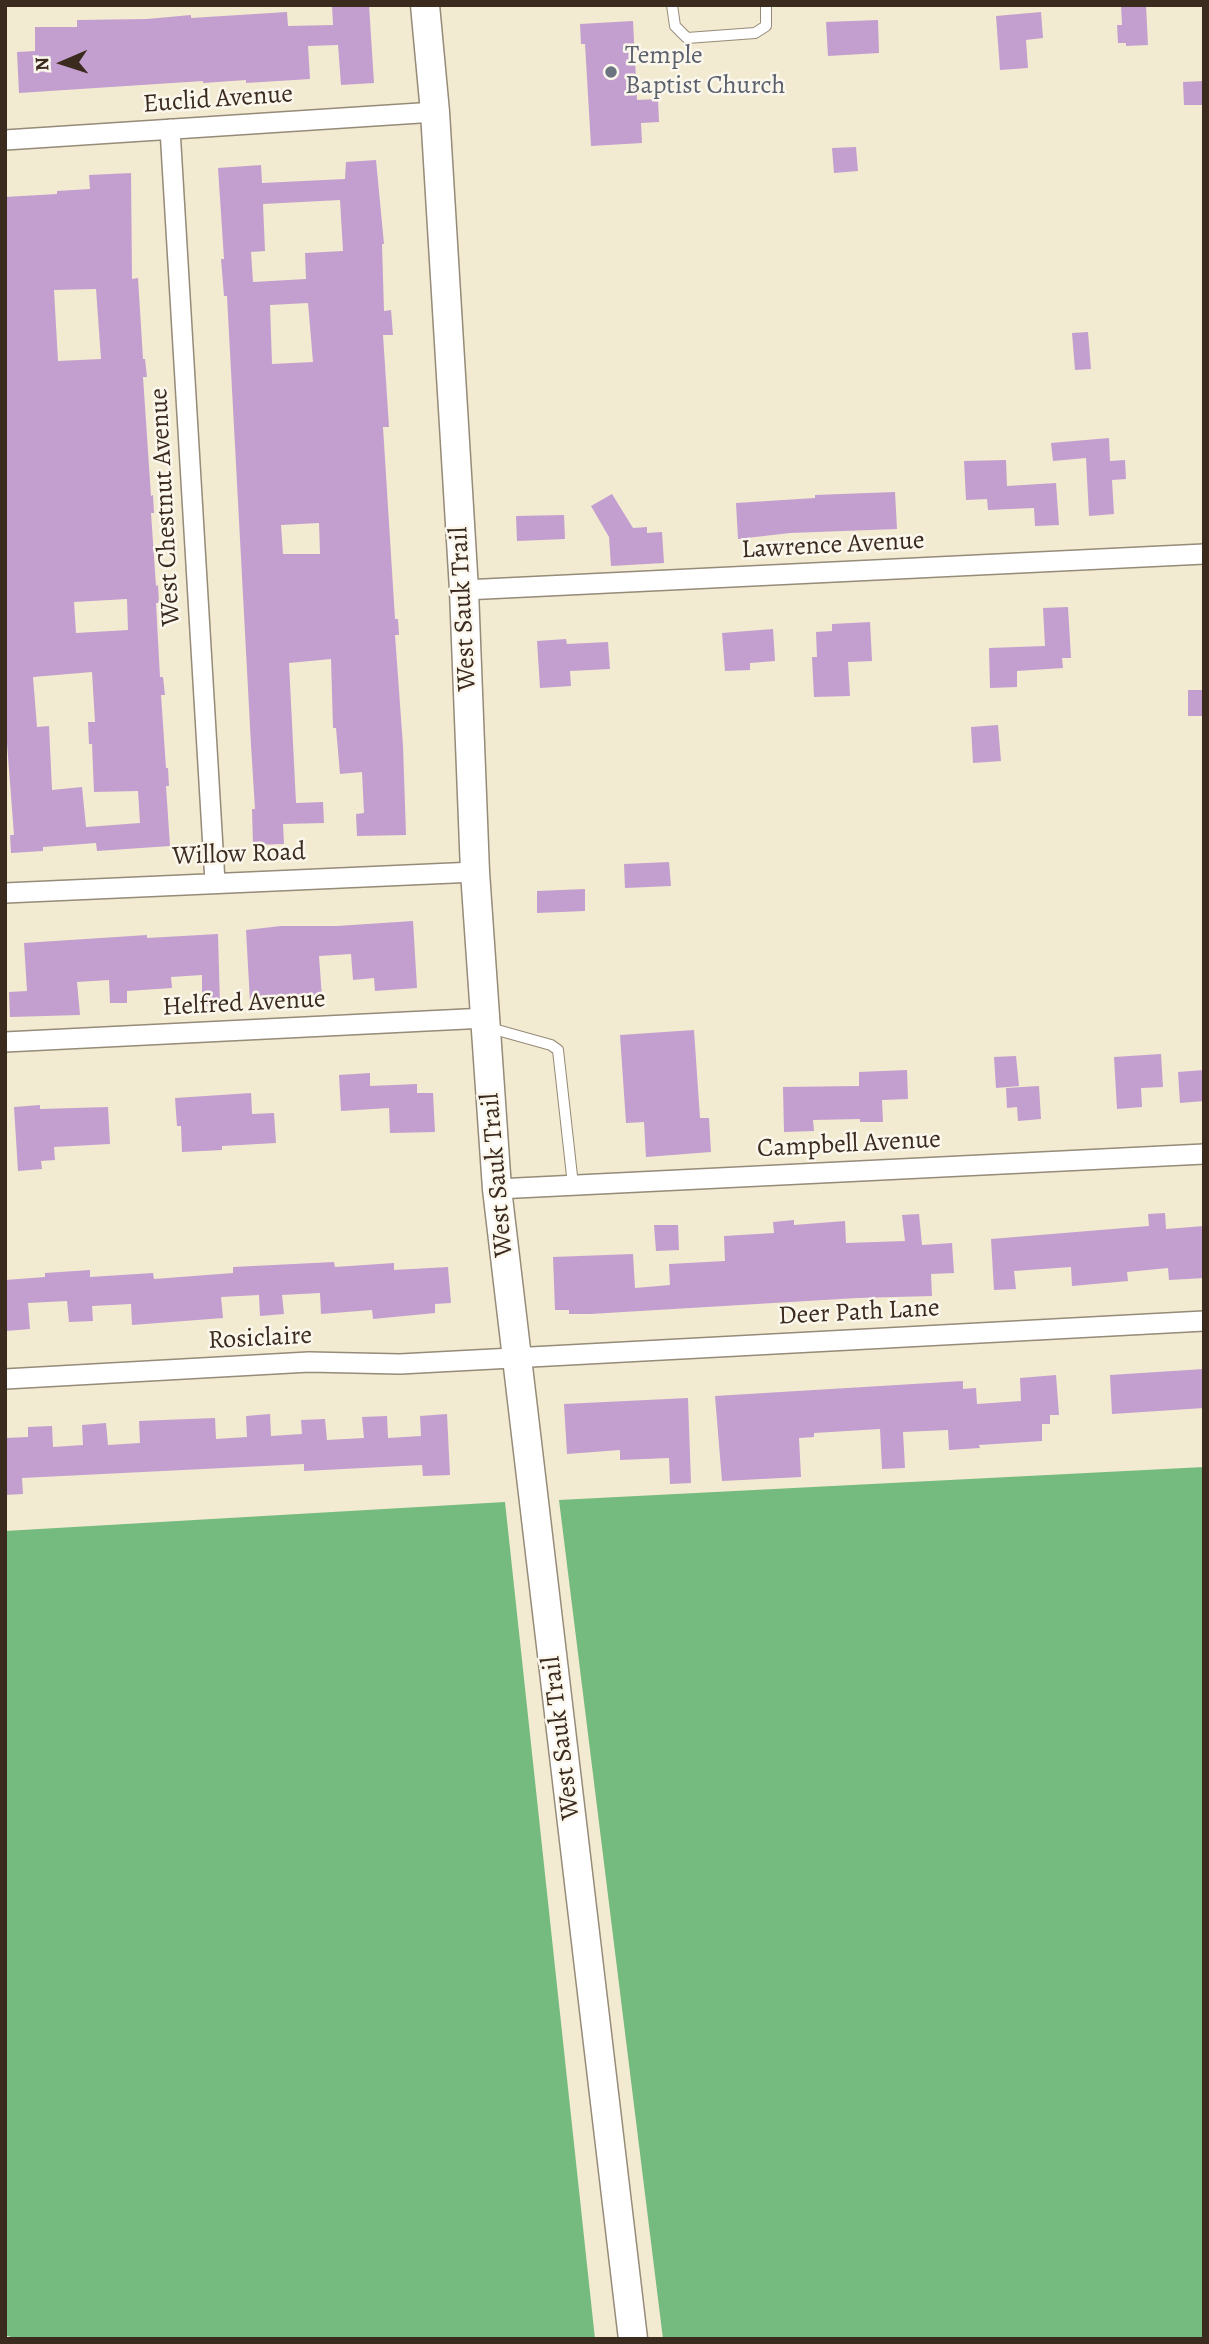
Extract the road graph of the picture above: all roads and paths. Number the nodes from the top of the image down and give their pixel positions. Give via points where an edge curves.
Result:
1 (425, 5) edge
2 (672, 5) edge
3 (765, 5) edge
4 (435, 112) junction
5 (170, 129) junction
6 (5, 140) edge
7 (1204, 554) edge
8 (464, 590) junction
9 (475, 872) junction
10 (215, 882) junction
11 (5, 892) edge
12 (486, 1022) junction
13 (5, 1042) edge
14 (1204, 1154) edge
15 (573, 1185) junction
16 (497, 1189) junction
17 (1204, 1321) edge
18 (518, 1358) junction
19 (5, 1379) edge
20 (633, 2339) edge

1 - 4 main road, West Sauk Trail
2 - 3 lane via 675,26 687,38 755,33 766,26
4 - 5 street, Euclid Avenue
4 - 8 main road, West Sauk Trail
5 - 6 street, Euclid Avenue
5 - 10 street, West Chestnut Avenue
7 - 8 street, Lawrence Avenue
8 - 9 main road, West Sauk Trail
9 - 10 street, Willow Road
9 - 12 main road, West Sauk Trail
10 - 11 street, Willow Road
12 - 13 street, Helfred Avenue
12 - 15 lane via 558,1050
12 - 16 main road, West Sauk Trail
14 - 15 street, Campbell Avenue
15 - 16 street, Campbell Avenue
16 - 18 main road, West Sauk Trail
17 - 18 street, Deer Path Lane
18 - 19 street, Rosiclaire via 400,1364 309,1362
18 - 20 main road, West Sauk Trail

